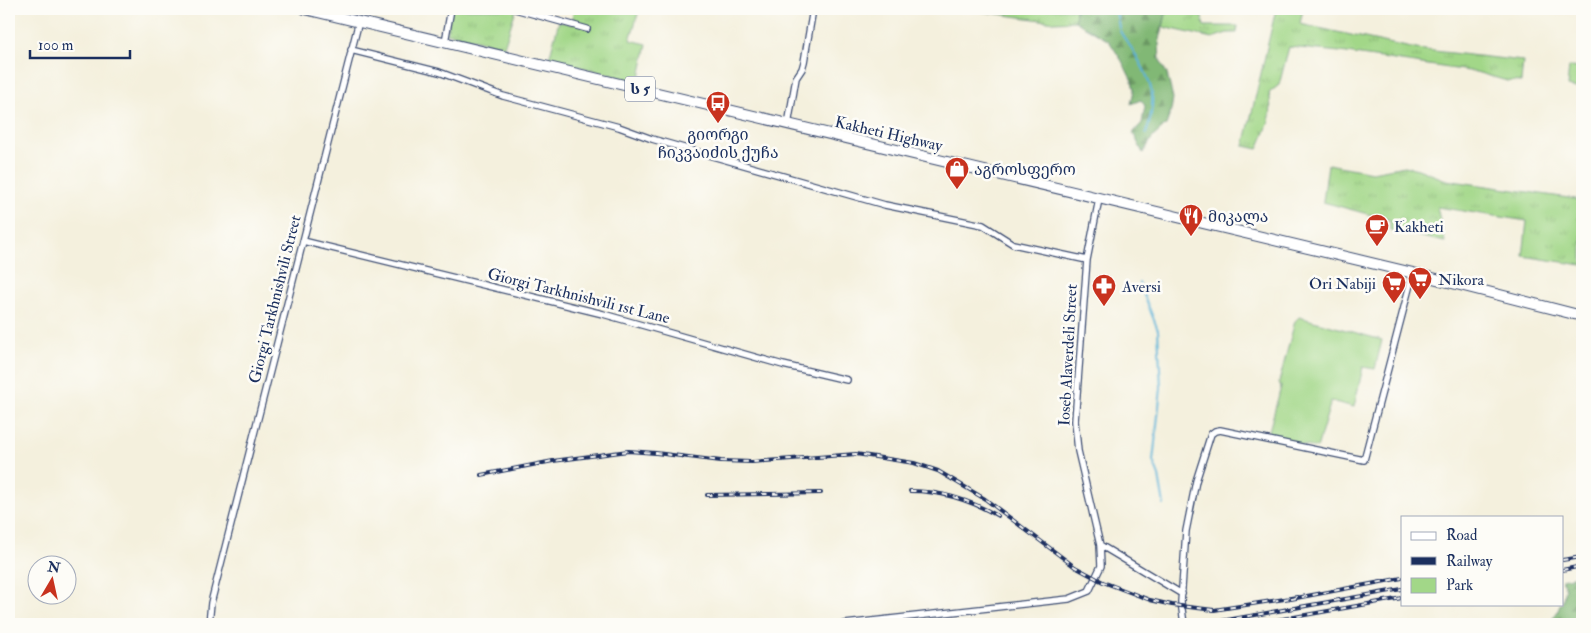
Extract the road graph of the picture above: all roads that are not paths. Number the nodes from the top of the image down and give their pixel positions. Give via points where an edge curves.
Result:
1 (305, 9) edge
2 (451, 9) edge
3 (515, 9) edge
4 (813, 9) edge
5 (359, 21) junction
6 (587, 29) dead end
7 (446, 42) junction
8 (351, 50) junction
9 (788, 124) junction
10 (1099, 199) junction
11 (303, 241) junction
12 (1087, 260) junction
13 (1413, 273) junction
14 (1582, 316) edge
15 (847, 380) dead end
16 (1100, 545) junction
17 (1182, 594) junction
18 (209, 624) edge
19 (845, 624) edge
20 (1184, 624) edge

1 - 5 highway, Kakheti Highway / ს 5
2 - 7 street
3 - 6 street
4 - 9 street
5 - 7 highway, Kakheti Highway / ს 5
5 - 8 street, Giorgi Tarkhnishvili Street
7 - 9 highway, Kakheti Highway / ს 5
8 - 11 street, Giorgi Tarkhnishvili Street
8 - 12 street via 439,72 504,96 876,202 983,225 1013,244
9 - 10 highway, Kakheti Highway / ს 5
10 - 12 street, Ioseb Alaverdeli Street
10 - 13 highway, Kakheti Highway / ს 5
11 - 15 street, Giorgi Tarkhnishvili 1st Lane via 594,312
11 - 18 street, Giorgi Tarkhnishvili Street via 211,603
12 - 16 street, Ioseb Alaverdeli Street via 1075,421 1078,451
13 - 14 highway, Kakheti Highway / ს 5
13 - 17 street via 1364,460 1220,430 1211,434 1196,481 1186,531
16 - 17 street
16 - 19 street, Ioseb Alaverdeli Street via 1101,566 1089,591 1069,600
17 - 20 street

